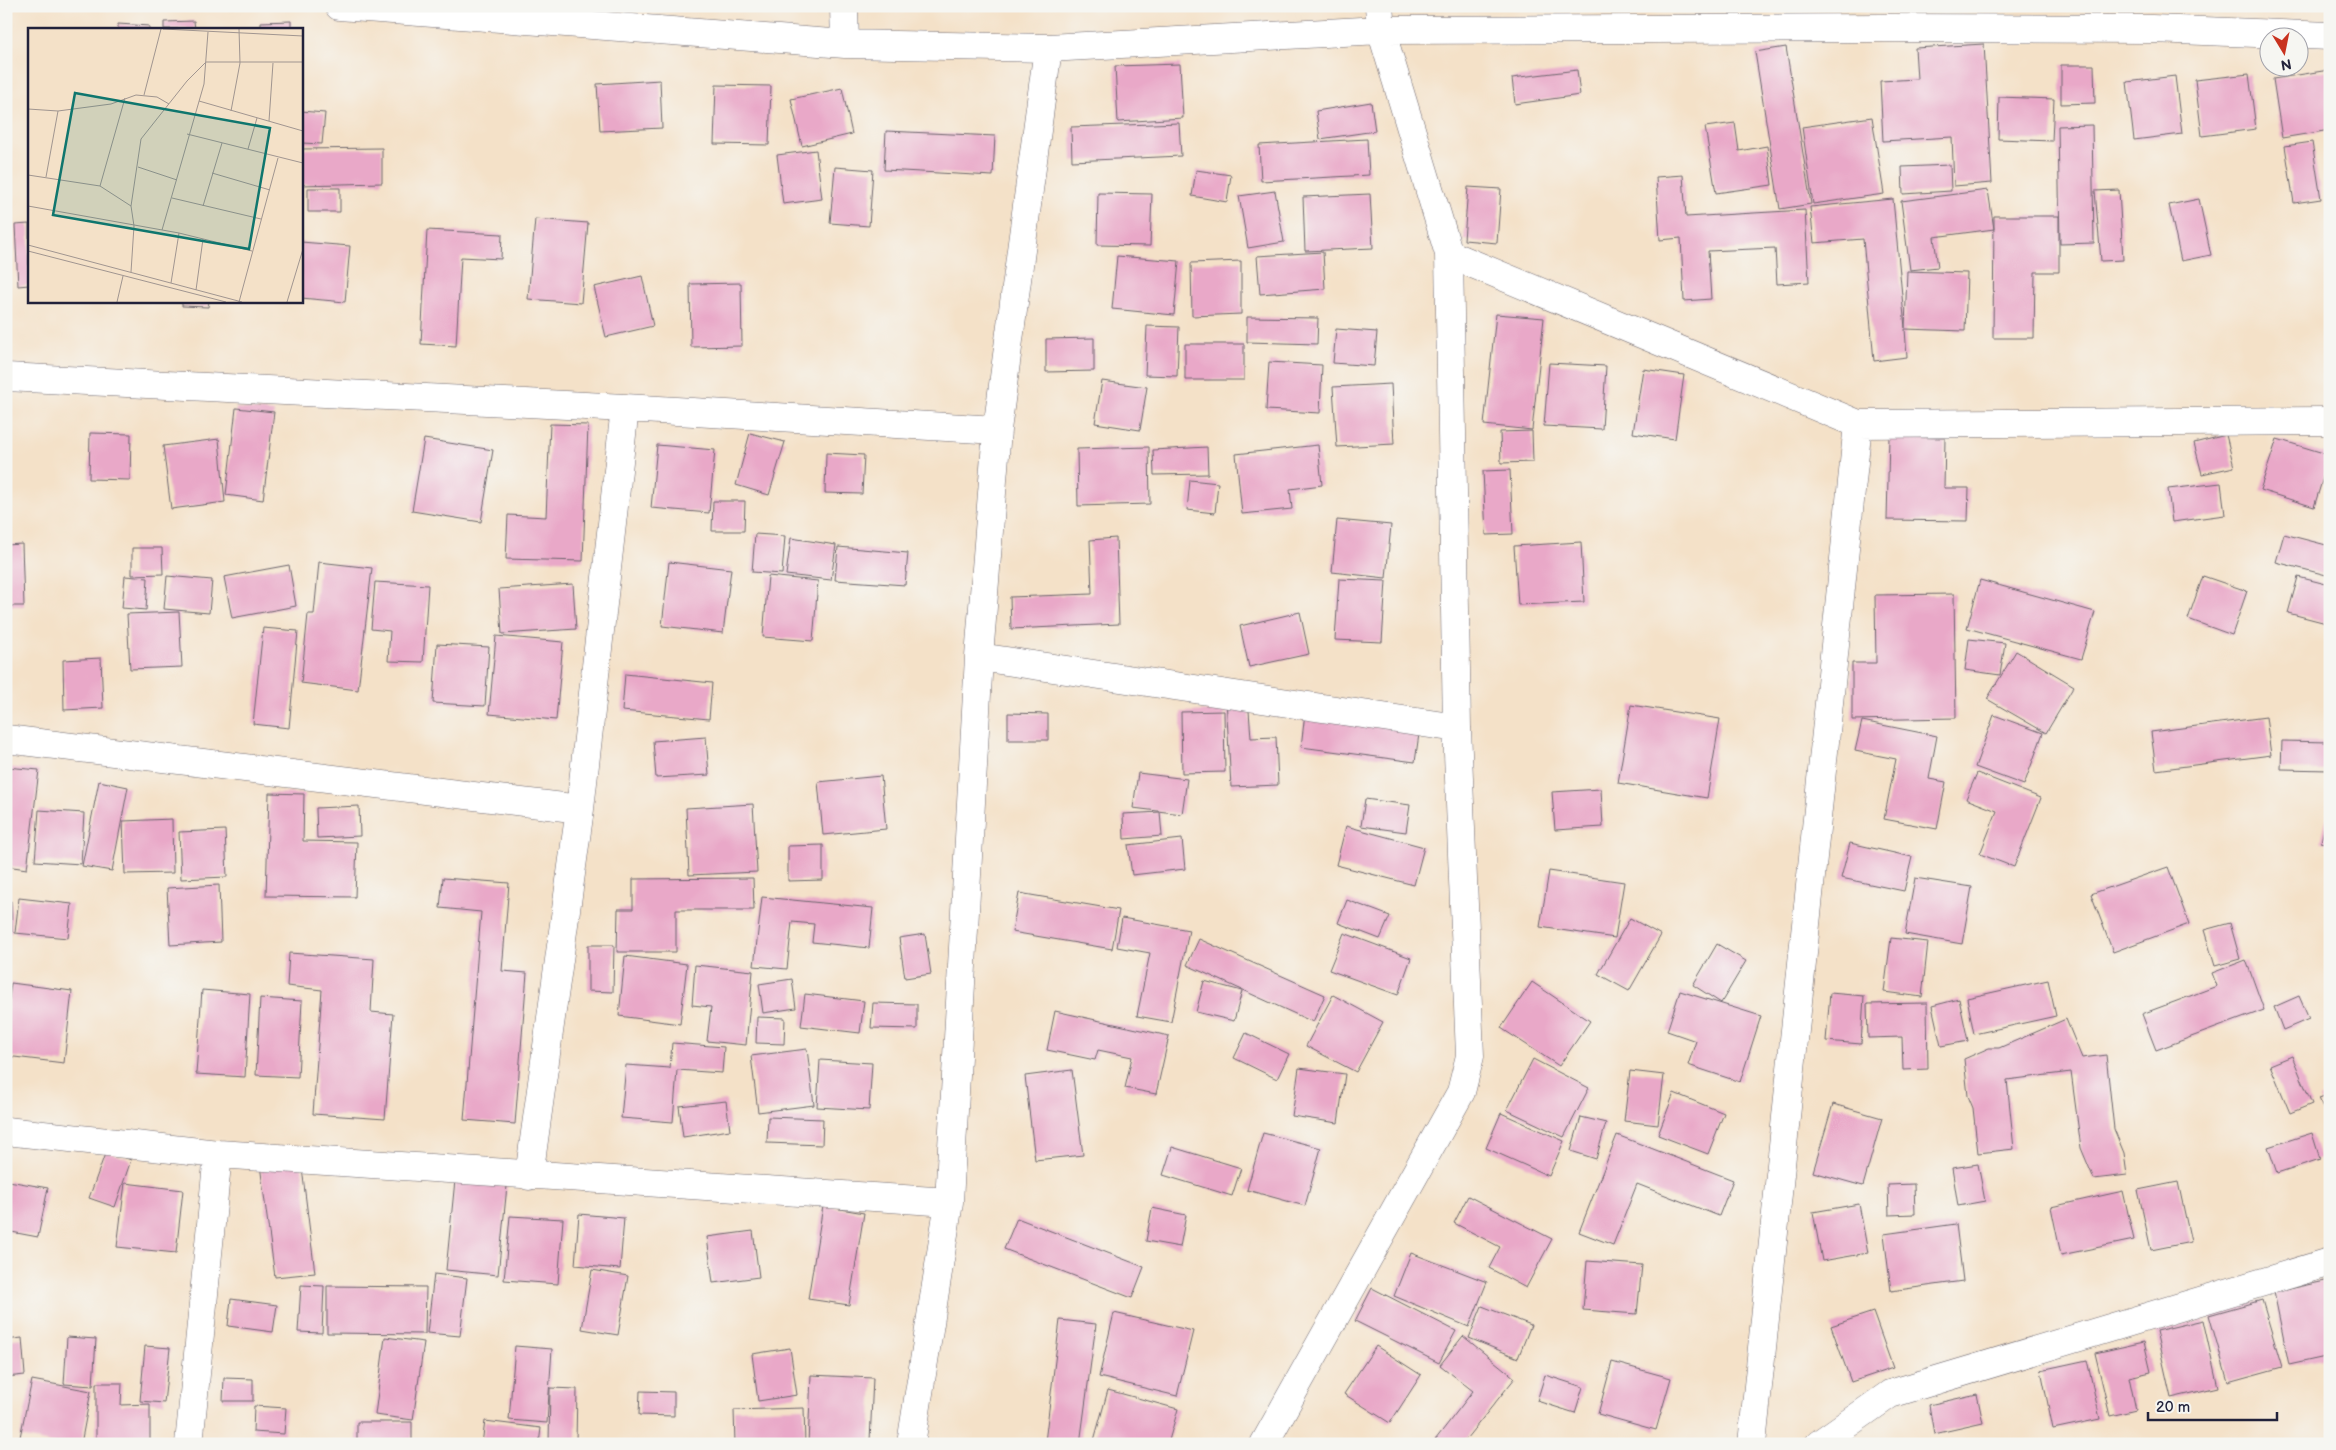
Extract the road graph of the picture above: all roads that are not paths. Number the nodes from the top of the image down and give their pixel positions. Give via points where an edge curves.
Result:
1 (339, 6) edge
2 (844, 6) edge
3 (557, 14) edge
4 (1380, 18) edge
5 (2330, 36) edge
6 (845, 44) junction
7 (1048, 48) junction
8 (1450, 254) junction
9 (6, 377) edge
10 (624, 408) junction
11 (2330, 421) edge
12 (1858, 424) junction
13 (997, 430) junction
14 (979, 657) junction
15 (1458, 728) junction
16 (6, 739) edge
17 (580, 809) junction
18 (6, 1131) edge
19 (218, 1154) junction
20 (529, 1176) junction
21 (949, 1202) junction
22 (2330, 1262) edge
23 (189, 1444) edge
24 (911, 1444) edge
25 (1264, 1444) edge
26 (1752, 1444) edge
27 (1819, 1444) edge

1 - 3 street
2 - 6 street
3 - 6 street
4 - 5 street via 1866,28 2152,29
4 - 7 street
4 - 8 street
6 - 7 street
7 - 13 street
8 - 12 street
8 - 15 street
9 - 10 street
10 - 13 street
10 - 17 street
11 - 12 street
12 - 26 street
13 - 14 street
14 - 15 street
14 - 21 street
15 - 25 street via 1470,1056 1461,1092
16 - 17 street
17 - 20 street
18 - 19 street
19 - 20 street
19 - 23 street
20 - 21 street
21 - 24 street
22 - 27 street via 1890,1394

